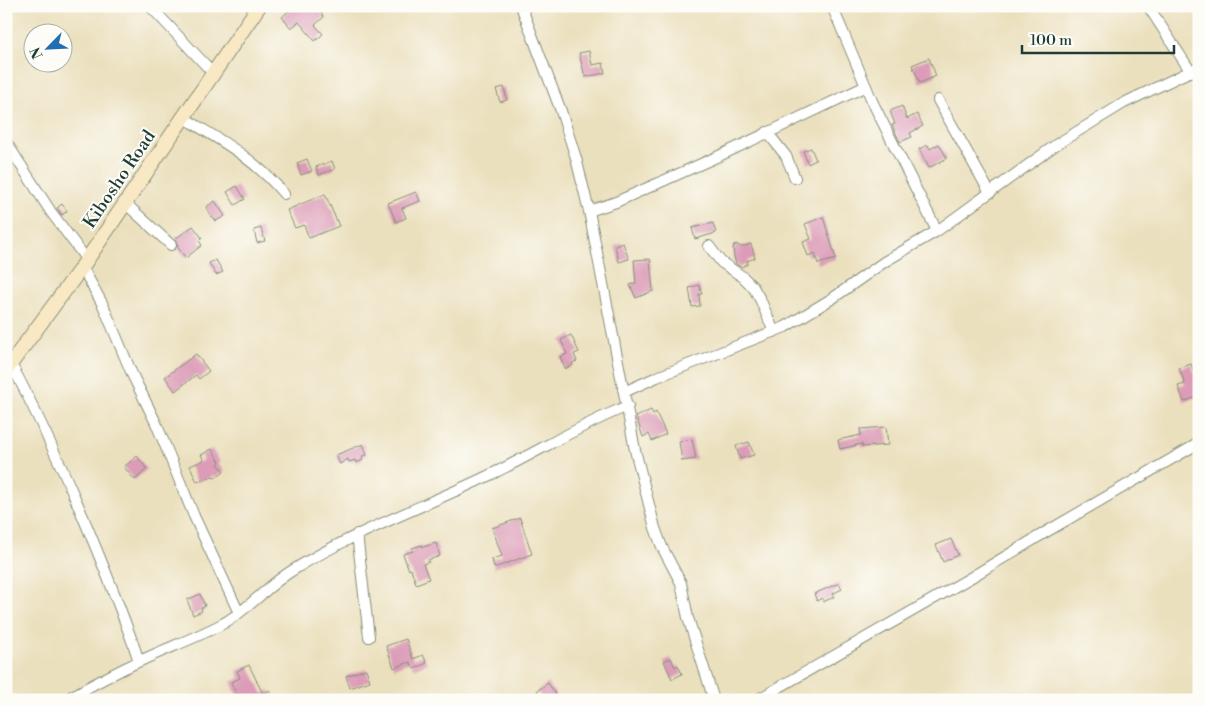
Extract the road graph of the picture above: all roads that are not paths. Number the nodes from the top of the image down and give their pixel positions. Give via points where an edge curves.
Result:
1 (150, 6) edge
2 (259, 6) edge
3 (521, 6) edge
4 (832, 6) edge
5 (1148, 6) edge
6 (1195, 70) edge
7 (214, 74) junction
8 (866, 86) junction
9 (938, 100) dead end
10 (184, 118) junction
11 (767, 132) junction
12 (6, 142) edge
13 (795, 178) dead end
14 (990, 193) junction
15 (284, 194) dead end
16 (125, 203) junction
17 (589, 212) junction
18 (938, 231) junction
19 (171, 245) dead end
20 (709, 246) dead end
21 (85, 263) junction
22 (774, 332) junction
23 (9, 367) edge
24 (624, 392) junction
25 (628, 406) junction
26 (1199, 443) edge
27 (357, 534) junction
28 (239, 613) junction
29 (369, 637) dead end
30 (139, 661) junction
31 (65, 700) edge
32 (714, 700) edge
33 (757, 700) edge

1 - 7 street
2 - 7 street, Kibosho Road
3 - 17 street via 561,111
4 - 8 street
5 - 6 street
6 - 14 street via 1116,108 1057,144
7 - 10 street, Kibosho Road
8 - 11 street
8 - 18 street
9 - 14 street
10 - 15 street via 252,161
10 - 16 street, Kibosho Road
11 - 13 street via 786,156
11 - 17 street
12 - 21 street
14 - 18 street
16 - 19 street
16 - 21 street, Kibosho Road
17 - 24 street
18 - 22 street
20 - 22 street via 722,262 753,287
21 - 23 street, Kibosho Road
21 - 28 street
22 - 24 street
23 - 30 street via 37,413 104,565
24 - 25 street
25 - 27 street via 496,472
25 - 32 street via 655,528 681,583 688,618
26 - 33 street
27 - 28 street via 291,570
27 - 29 street
28 - 30 street via 204,633
30 - 31 street

